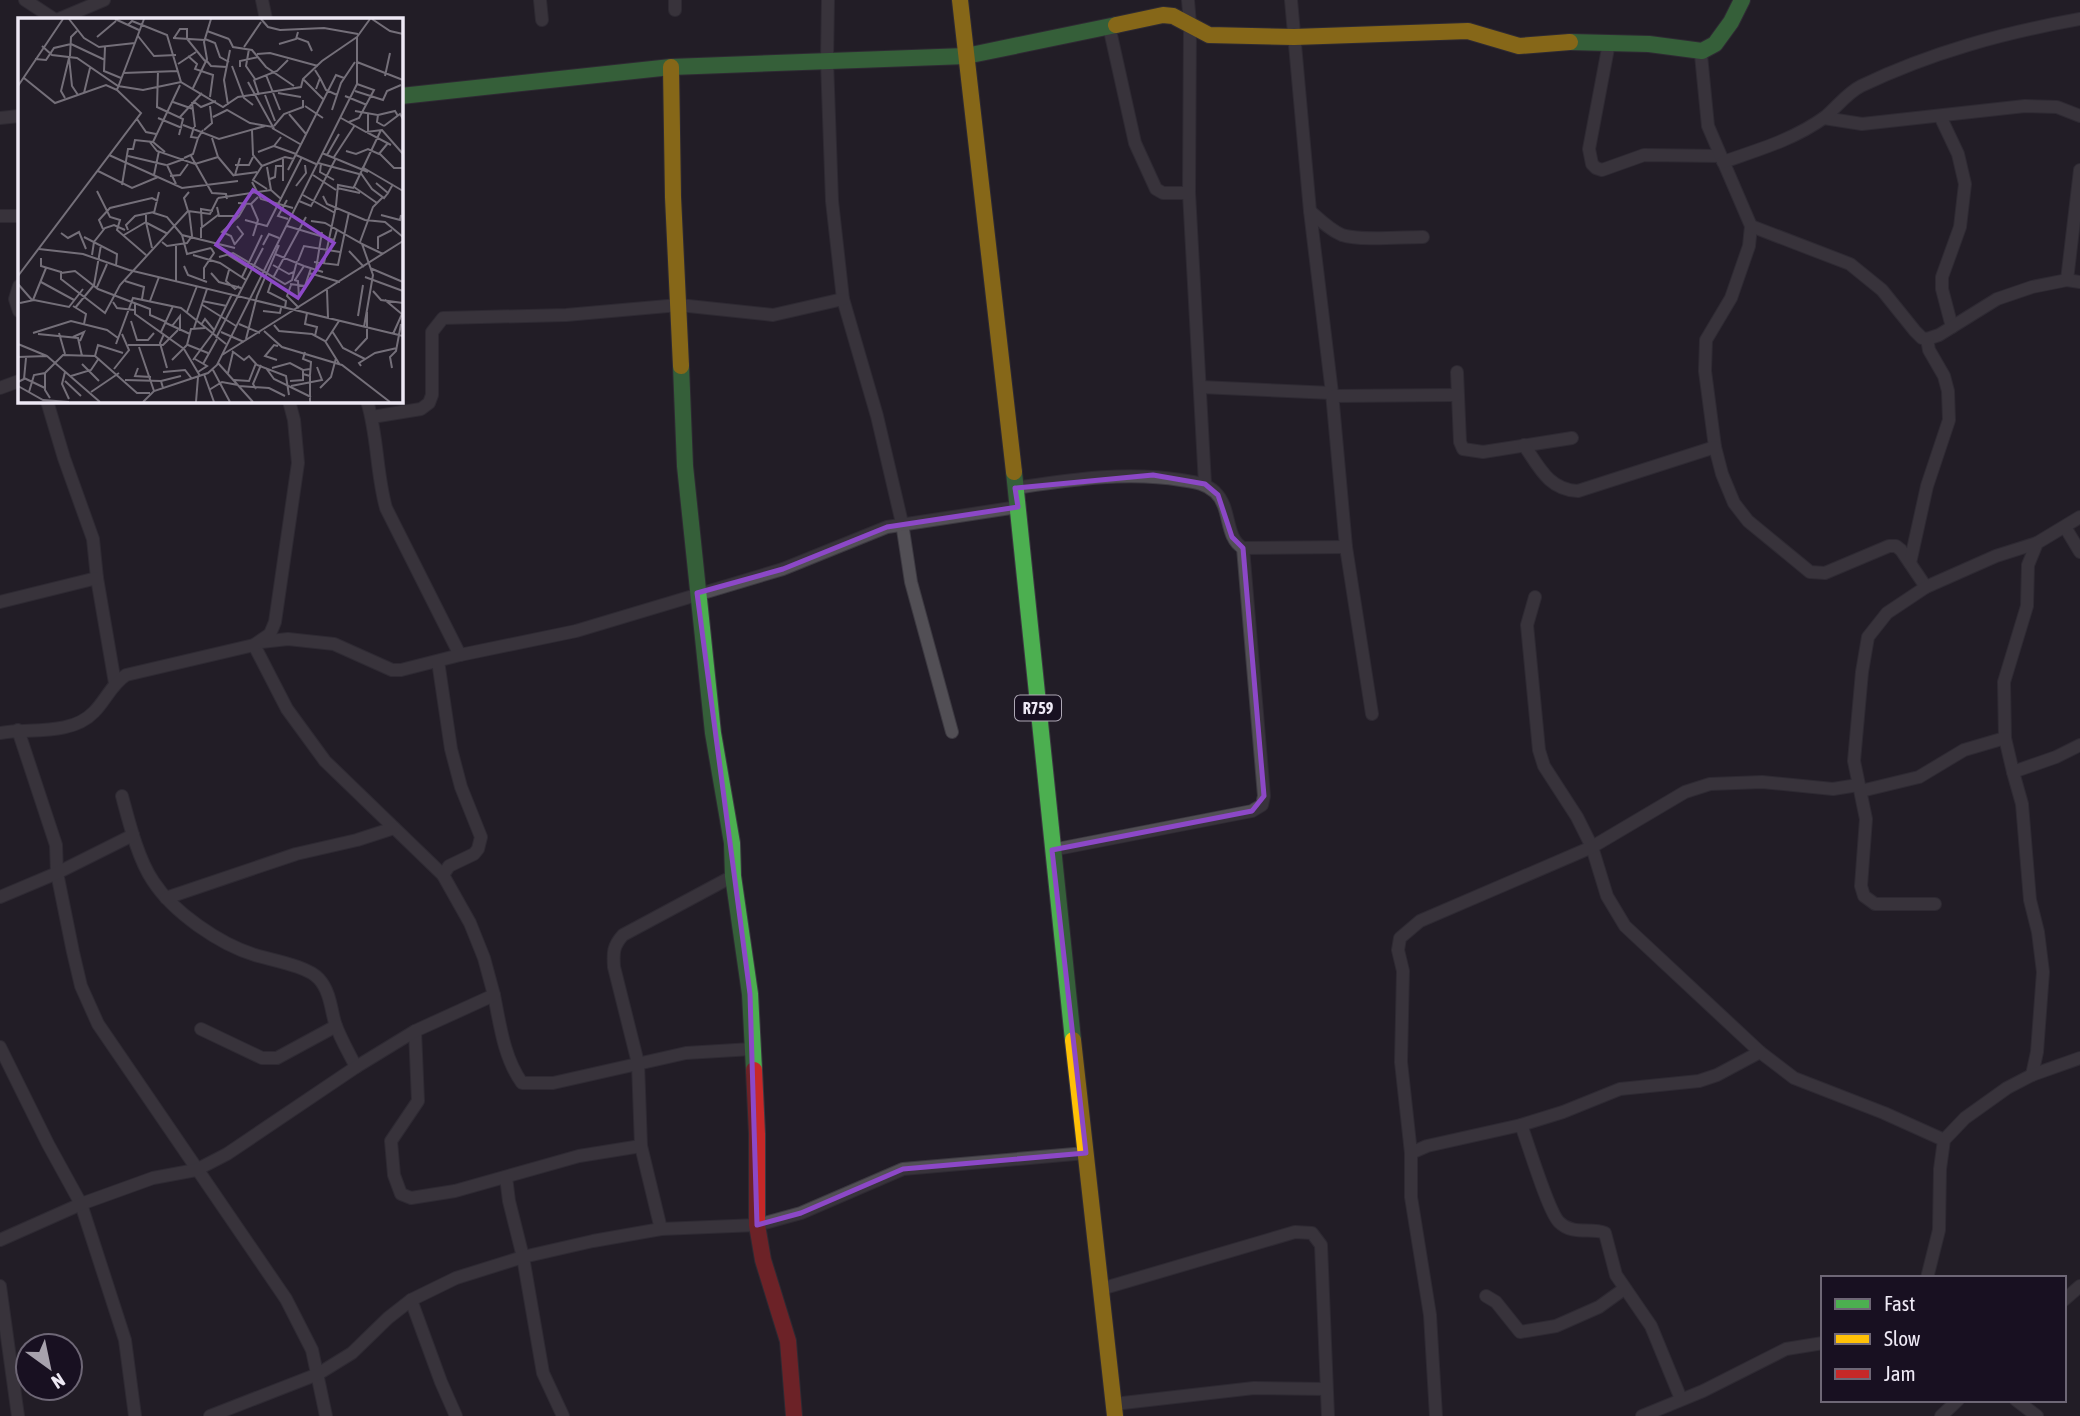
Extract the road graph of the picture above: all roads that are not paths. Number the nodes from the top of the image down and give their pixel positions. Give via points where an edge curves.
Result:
1 (25, 0) edge
2 (104, 0) edge
3 (262, 0) edge
4 (540, 0) edge
5 (828, 0) edge
6 (960, 0) edge
7 (1188, 0) edge
8 (1291, 0) edge
9 (1742, 0) edge
10 (54, 18) edge
11 (59, 18) edge
12 (266, 18) edge
13 (2080, 19) edge
14 (542, 20) dead end
15 (1190, 24) junction
16 (1110, 26) junction
17 (1294, 37) junction
18 (1609, 43) junction
19 (1702, 51) junction
20 (966, 55) junction
21 (827, 61) junction
22 (671, 67) junction
23 (402, 96) edge
24 (18, 116) edge
25 (1940, 116) junction
26 (2080, 116) edge
27 (0, 118) edge
28 (1824, 118) junction
29 (1722, 159) junction
30 (2080, 170) edge
31 (1189, 193) junction
32 (1310, 211) junction
33 (0, 216) edge
34 (18, 216) edge
35 (1751, 226) junction
36 (1423, 237) dead end
37 (2073, 281) edge
38 (18, 289) edge
39 (843, 299) junction
40 (679, 306) junction
41 (18, 308) edge
42 (1952, 327) junction
43 (1927, 339) junction
44 (1457, 372) dead end
45 (18, 382) edge
46 (1200, 387) junction
47 (0, 388) edge
48 (1333, 395) junction
49 (1457, 396) junction
50 (47, 402) edge
51 (289, 402) edge
52 (367, 402) edge
53 (372, 417) junction
54 (1572, 438) dead end
55 (1524, 445) junction
56 (1715, 447) junction
57 (1205, 484) junction
58 (1015, 488) junction
59 (1018, 507) junction
60 (2080, 517) edge
61 (902, 523) junction
62 (2065, 527) junction
63 (2037, 543) junction
64 (1346, 547) junction
65 (1243, 548) junction
66 (2080, 552) edge
67 (1910, 563) junction
68 (97, 578) junction
69 (1926, 587) junction
70 (697, 593) junction
71 (1535, 597) dead end
72 (0, 603) edge
73 (258, 643) junction
74 (460, 656) junction
75 (438, 661) junction
76 (114, 683) junction
77 (1372, 713) dead end
78 (18, 730) junction
79 (952, 732) dead end
80 (0, 733) edge
81 (2005, 738) junction
82 (2080, 746) edge
83 (2014, 772) junction
84 (1859, 788) junction
85 (122, 796) dead end
86 (394, 828) junction
87 (133, 835) junction
88 (1592, 847) junction
89 (1052, 850) junction
90 (57, 873) junction
91 (443, 875) junction
92 (733, 876) junction
93 (0, 897) edge
94 (166, 898) junction
95 (1935, 905) dead end
96 (494, 995) junction
97 (336, 1026) junction
98 (201, 1029) dead end
99 (415, 1031) junction
100 (0, 1047) edge
101 (752, 1049) junction
102 (1760, 1052) junction
103 (2080, 1058) edge
104 (638, 1063) junction
105 (356, 1067) junction
106 (2032, 1075) junction
107 (1521, 1125) junction
108 (1944, 1140) junction
109 (640, 1146) junction
110 (1086, 1153) junction
111 (1411, 1153) junction
112 (197, 1170) junction
113 (506, 1177) junction
114 (81, 1204) junction
115 (757, 1225) junction
116 (661, 1229) junction
117 (0, 1240) edge
118 (523, 1257) junction
119 (1928, 1276) edge
120 (0, 1286) edge
121 (2080, 1286) edge
122 (1101, 1289) junction
123 (1624, 1289) junction
124 (1486, 1296) dead end
125 (2066, 1298) edge
126 (411, 1300) junction
127 (1821, 1343) edge
128 (318, 1374) junction
129 (1326, 1389) junction
130 (1681, 1399) junction
131 (1956, 1402) edge
132 (2019, 1402) edge
133 (1115, 1410) edge
134 (18, 1416) edge
135 (135, 1416) edge
136 (210, 1416) edge
137 (326, 1416) edge
138 (456, 1416) edge
139 (563, 1416) edge
140 (794, 1416) edge
141 (1328, 1416) edge
142 (1436, 1416) edge
143 (1642, 1416) edge
144 (1941, 1416) edge
145 (2037, 1416) edge

1 - 10 street
2 - 11 street
3 - 12 street
4 - 14 street
5 - 21 street
6 - 20 street, R759
7 - 15 street
8 - 17 street
9 - 19 street via 1714,44
13 - 28 street via 1982,40 1911,64 1857,88
15 - 16 street via 1163,15
15 - 17 street via 1209,36
15 - 31 street
16 - 20 street
16 - 31 street via 1135,143 1156,189
17 - 18 street via 1468,31 1519,46
17 - 32 street
18 - 19 street
18 - 29 street via 1589,149 1592,164 1602,170 1644,155
19 - 29 street via 1708,126
20 - 21 street
20 - 58 street, R759
21 - 22 street
21 - 39 street via 832,201
22 - 23 street
22 - 40 street
24 - 27 street
25 - 26 street via 2025,106 2057,107
25 - 28 street via 1862,124
25 - 42 street via 1965,184 1960,227 1942,277
28 - 29 street via 1781,142
29 - 35 street
30 - 37 street
31 - 46 street
32 - 36 street via 1342,234
32 - 48 street
33 - 34 street
35 - 43 street via 1850,264 1882,290
35 - 56 street via 1731,298 1706,340 1705,371
37 - 42 street via 1997,299
38 - 41 street
39 - 40 street via 773,315
39 - 61 street
40 - 53 street via 443,318 432,331 429,404
40 - 70 street via 685,466
42 - 43 street
43 - 67 street via 1948,390 1949,419 1927,486
44 - 49 street
45 - 47 street
46 - 48 street
46 - 57 street
48 - 49 street
48 - 64 street
49 - 55 street via 1463,449 1483,452
50 - 68 street via 93,539
51 - 73 street via 298,463 275,622 270,634
52 - 53 street
53 - 74 street via 386,508
54 - 55 street
55 - 56 street via 1546,478 1564,490 1578,491
56 - 67 street via 1734,503 1748,521 1810,572 1825,573 1889,546 1901,550
57 - 58 street via 1153,475 1083,478
57 - 65 street via 1218,495 1232,537
58 - 59 street, R759
59 - 61 street
59 - 89 street, R759
60 - 62 street
61 - 70 street via 783,569
61 - 79 street via 911,582
62 - 63 street
62 - 66 street
63 - 69 street
63 - 81 street via 2028,565 2027,606 2004,682
64 - 65 street
64 - 77 street
65 - 89 street via 1262,805 1252,811
67 - 69 street
68 - 72 street
68 - 76 street
69 - 84 street via 1888,614 1868,637 1854,761
70 - 74 street via 576,631
70 - 92 street
71 - 88 street via 1527,625 1539,750
73 - 75 street via 288,639 334,644 392,670
73 - 76 street via 125,675
73 - 86 street via 287,709 325,761
74 - 75 street
75 - 91 street via 451,749 481,837 474,854 449,866
76 - 78 street via 83,722
78 - 80 street
78 - 90 street via 56,845
81 - 83 street
81 - 84 street via 1964,750 1919,777
82 - 83 street
83 - 106 street via 2043,972
84 - 88 street via 1710,783 1685,792
84 - 95 street via 1866,819 1864,897 1875,904
85 - 87 street
86 - 91 street
86 - 94 street via 296,854
87 - 90 street
87 - 94 street via 152,879
88 - 102 street via 1607,896 1625,926
88 - 111 street via 1420,921 1400,938 1401,1062
89 - 110 street, R759
90 - 93 street
90 - 112 street via 81,986 97,1024
91 - 96 street via 470,923
92 - 101 street via 750,994
92 - 104 street via 616,943 614,967
94 - 97 street via 203,930 250,954 318,977
96 - 99 street
96 - 104 street via 506,1049 522,1083 553,1083
97 - 98 street via 277,1058 262,1058
97 - 105 street
99 - 105 street
99 - 113 street via 418,1101 391,1141 401,1194 411,1198 455,1191
100 - 114 street
101 - 104 street via 686,1053
101 - 115 street via 758,1134
102 - 107 street via 1699,1081 1620,1089
102 - 108 street via 1794,1078
103 - 106 street
104 - 109 street
105 - 112 street
106 - 108 street via 1965,1118
107 - 111 street
107 - 123 street via 1559,1222 1579,1232 1605,1233
108 - 119 street via 1939,1230
109 - 113 street via 579,1156
109 - 116 street
110 - 115 street via 903,1169 801,1213
110 - 122 street, R759
111 - 142 street via 1411,1197 1430,1315
112 - 114 street via 153,1178
112 - 128 street via 286,1299 312,1350
113 - 118 street
114 - 117 street
114 - 135 street via 125,1340
115 - 116 street
115 - 140 street via 762,1260 788,1341
116 - 118 street
118 - 126 street via 457,1278
118 - 139 street via 543,1373
120 - 134 street
121 - 125 street
122 - 129 street via 1295,1232 1312,1233 1321,1245
122 - 133 street, R759
123 - 124 street via 1599,1307 1556,1326 1520,1332
123 - 130 street via 1651,1326
126 - 128 street via 352,1353
126 - 138 street
127 - 130 street via 1786,1349
128 - 136 street
128 - 137 street
129 - 133 street via 1254,1388
129 - 141 street
130 - 143 street
131 - 144 street
132 - 145 street

